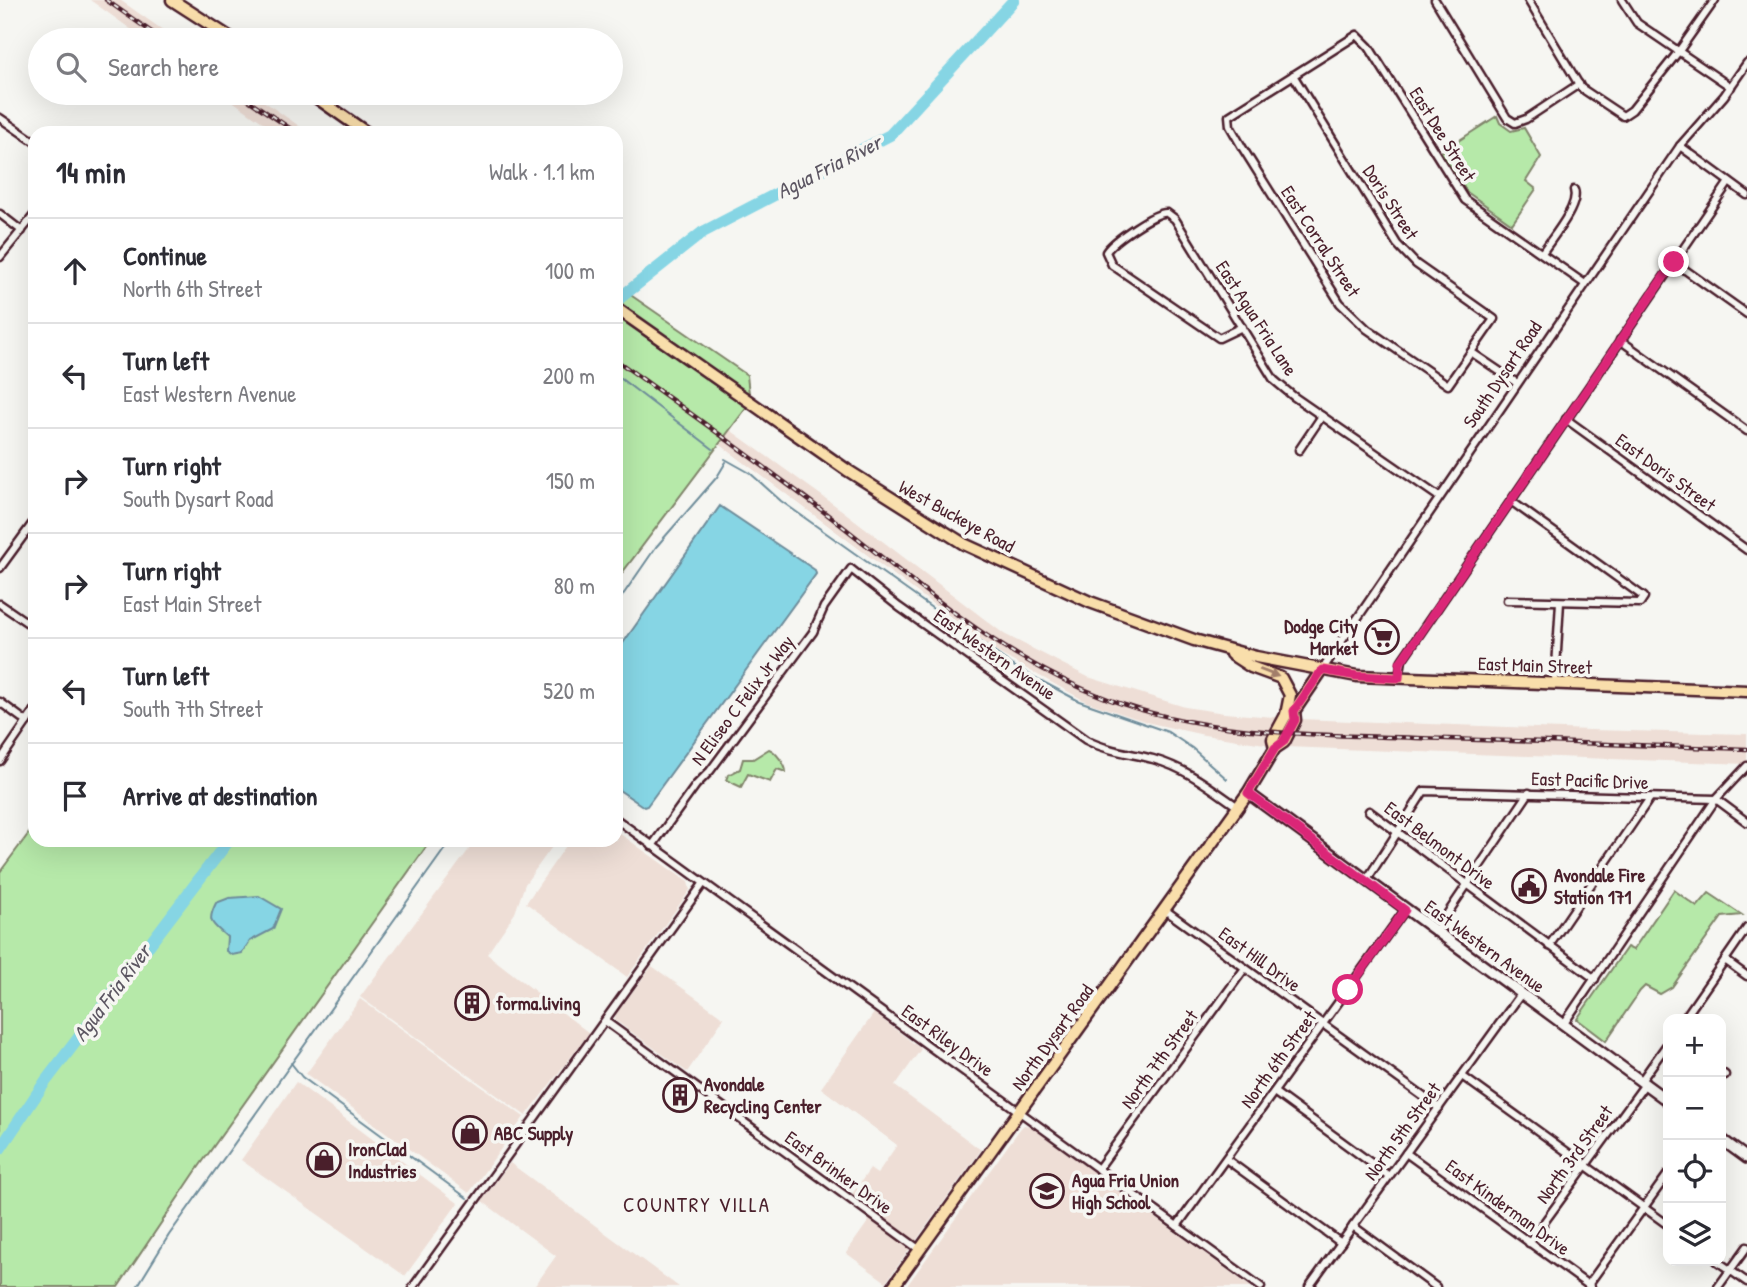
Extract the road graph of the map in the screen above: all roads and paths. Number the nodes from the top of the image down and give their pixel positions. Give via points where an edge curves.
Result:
1 (172, 0) edge
2 (1435, 0) edge
3 (1528, 0) edge
4 (1622, 0) edge
5 (1715, 0) edge
6 (215, 28) edge
7 (1679, 51) junction
8 (1747, 63) edge
9 (1293, 75) junction
10 (1579, 84) junction
11 (1731, 87) junction
12 (327, 105) edge
13 (0, 118) edge
14 (357, 126) edge
15 (28, 137) edge
16 (1680, 146) junction
17 (1729, 182) junction
18 (1574, 190) dead end
19 (1747, 195) edge
20 (0, 215) edge
21 (28, 223) edge
22 (22, 231) junction
23 (1542, 253) junction
24 (0, 257) edge
25 (1674, 262) junction
26 (1586, 284) junction
27 (623, 313) edge
28 (1747, 314) edge
29 (1242, 327) junction
30 (1620, 340) junction
31 (1471, 352) junction
32 (1517, 383) junction
33 (1322, 416) junction
34 (1566, 419) junction
35 (1747, 431) edge
36 (1299, 450) dead end
37 (1439, 497) junction
38 (1511, 501) junction
39 (28, 531) edge
40 (1747, 550) edge
41 (0, 568) edge
42 (851, 569) joint
43 (1507, 600) dead end
44 (1560, 602) junction
45 (0, 604) edge
46 (28, 623) edge
47 (1222, 649) junction
48 (1322, 670) junction
49 (1399, 678) junction
50 (1555, 684) junction
51 (1747, 691) edge
52 (0, 702) edge
53 (1290, 713) junction
54 (27, 722) joint
55 (0, 761) edge
56 (1747, 766) edge
57 (1248, 793) junction
58 (1529, 793) junction
59 (1650, 798) junction
60 (1716, 799) junction
61 (1238, 807) junction
62 (1369, 811) dead end
63 (1747, 822) edge
64 (623, 824) edge
65 (1396, 833) junction
66 (652, 846) junction
67 (1366, 881) junction
68 (703, 884) junction
69 (1467, 886) junction
70 (1165, 910) junction
71 (1405, 910) junction
72 (1747, 928) edge
73 (1435, 932) junction
74 (1549, 946) junction
75 (1725, 961) junction
76 (1245, 968) junction
77 (1747, 976) edge
78 (1595, 979) junction
79 (1521, 994) junction
80 (1688, 1014) edge
81 (605, 1021) junction
82 (1323, 1024) junction
83 (1563, 1025) junction
84 (1663, 1050) edge
85 (1462, 1076) junction
86 (1643, 1082) junction
87 (1274, 1092) junction
88 (1663, 1097) edge
89 (1439, 1108) junction
90 (1020, 1111) junction
91 (1722, 1140) edge
92 (1406, 1153) junction
93 (1226, 1158) junction
94 (1747, 1158) edge
95 (1586, 1166) junction
96 (1098, 1169) junction
97 (1389, 1176) junction
98 (1663, 1181) edge
99 (1644, 1208) junction
100 (1663, 1221) edge
101 (1177, 1226) junction
102 (1353, 1226) junction
103 (1341, 1242) junction
104 (1529, 1243) junction
105 (1747, 1247) edge
106 (920, 1250) junction
107 (1724, 1266) edge
108 (1730, 1270) junction
109 (1747, 1282) edge
110 (1425, 1284) edge
111 (1590, 1286) edge
112 (413, 1287) edge
113 (893, 1287) edge
114 (1261, 1287) edge
115 (1309, 1287) edge
116 (1436, 1287) edge
117 (1718, 1287) edge

1 - 6 main road
2 - 10 street via 1507,118 1515,123
3 - 10 street
4 - 7 street via 1637,23
5 - 7 street
7 - 10 street via 1623,116
7 - 11 street
8 - 11 street, South Dysart Road
9 - 23 street, East Dee Street via 1357,35 1465,200
9 - 31 street, Doris Street via 1397,244 1416,264 1494,319
9 - 31 street, East Corral Street via 1229,116 1230,126 1340,303 1367,329 1448,385
11 - 16 street, South Dysart Road
12 - 14 main road
13 - 15 street
16 - 17 street
16 - 26 street, South Dysart Road
17 - 19 street
17 - 25 street
18 - 23 street via 1572,208
20 - 22 street
21 - 22 street
22 - 24 street
23 - 26 street, East Dee Street
25 - 28 street
25 - 30 street
26 - 32 street, South Dysart Road
27 - 47 main road, West Buckeye Road via 874,489 964,544 1090,602
29 - 29 street, East Agua Fria Lane via 1167,213 1158,214 1106,252 1112,265 1219,338
29 - 33 street, East Agua Fria Lane via 1282,388
30 - 34 street
30 - 35 street
31 - 32 street
32 - 37 street, South Dysart Road
33 - 36 street
33 - 37 street, East Agua Fria Lane
34 - 38 street
34 - 40 street, East Doris Street
37 - 48 street, South Dysart Road
38 - 44 street via 1644,597 1640,603
38 - 49 street via 1400,663
39 - 41 street
42 - 61 street, East Western Avenue via 1086,740 1183,770
42 - 66 street, N Eliseo C Felix Jr Way via 813,632
43 - 44 street
44 - 50 street
45 - 46 street
47 - 48 main road, West Buckeye Road
47 -> 53 main road via 1281,678 1289,692
48 - 49 main road, East Main Street
48 - 53 main road, South Dysart Road
49 - 50 main road, East Main Street
50 - 51 main road, East Main Street
52 - 54 street
53 - 57 main road, South Dysart Road
54 - 55 street
56 - 60 street
57 - 61 main road, South Dysart Road
57 - 67 main road, East Western Avenue
58 - 59 street, East Pacific Drive
58 - 65 street, East Pacific Drive via 1424,790
58 - 69 street
59 - 60 street, East Pacific Drive
59 - 74 street
60 - 63 street
60 - 78 street
61 - 70 main road, North Dysart Road
62 - 65 street, East Belmont Drive
64 - 66 street, East Riley Drive
65 - 67 street
65 - 69 street, East Belmont Drive
66 - 68 street, East Riley Drive
67 - 71 main road, East Western Avenue
68 - 81 street
68 - 90 street, East Riley Drive
69 - 73 street
69 - 74 street, East Belmont Drive
70 - 76 street, East Hill Drive
70 - 90 main road, North Dysart Road
71 - 73 main road, East Western Avenue
71 - 82 street, North 6th Street
72 - 75 street
73 - 79 main road, East Western Avenue
74 - 78 street, East Belmont Drive
75 - 77 street
75 - 80 street
76 - 82 street, East Hill Drive
76 - 96 street, North 7th Street
78 - 83 street
79 - 83 main road, East Western Avenue
79 - 85 street, North 5th Street
81 - 106 street, East Brinker Drive
81 - 112 street
82 - 87 street, North 6th Street
82 - 89 street, East Hill Drive
83 - 86 main road, East Western Avenue
84 - 86 street, North 3rd Street
85 - 89 street, North 5th Street
85 - 95 street
86 - 88 main road, East Western Avenue
86 - 95 street, North 3rd Street
87 - 93 street, North 6th Street
87 - 97 street
89 - 92 street, North 5th Street
90 - 96 street, East Riley Drive
90 - 106 main road, North Dysart Road
91 - 94 main road
92 - 97 street, North 5th Street
92 - 104 street, East Kinderman Drive
93 - 101 street, North 6th Street
93 - 103 street
95 - 99 street
95 - 104 street, North 3rd Street
96 - 101 street, East Riley Drive
97 - 102 street, North 5th Street
98 - 99 street
99 - 100 street
99 - 111 street
101 - 114 street, East Riley Drive
102 - 103 street, North 5th Street
102 - 110 street
103 - 115 street, North 5th Street
104 - 111 street, East Kinderman Drive
105 - 108 street
106 - 113 main road, North Dysart Road
107 - 108 street
108 - 109 street
108 - 117 street
110 - 116 street

